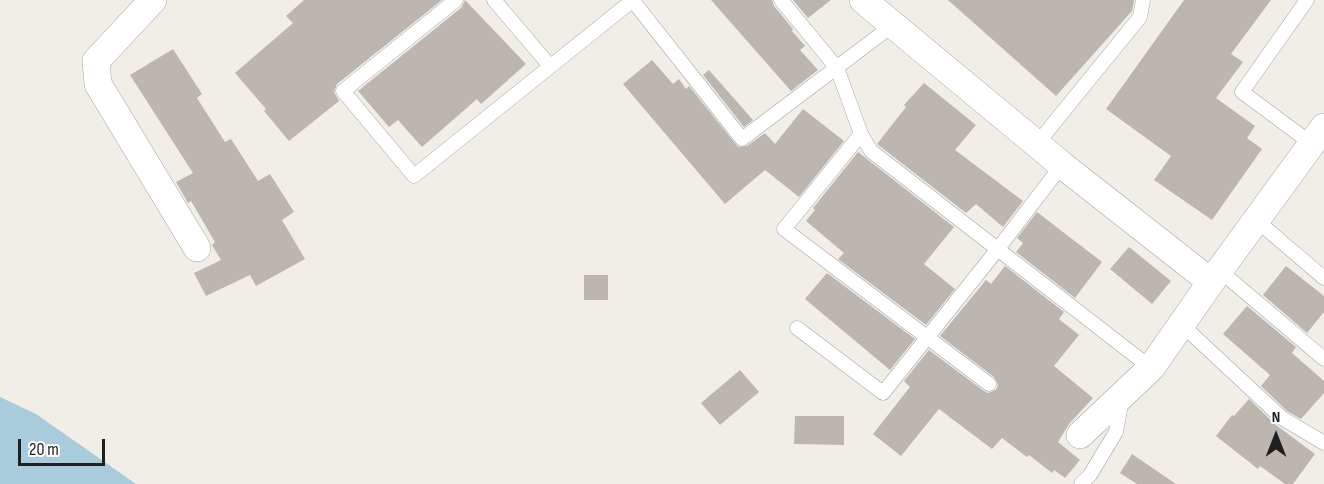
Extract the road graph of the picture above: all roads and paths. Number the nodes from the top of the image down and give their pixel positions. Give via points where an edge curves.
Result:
1 (153, 0) edge
2 (456, 0) edge
3 (494, 0) edge
4 (633, 0) edge
5 (781, 0) edge
6 (863, 0) edge
7 (1143, 0) edge
8 (1307, 0) edge
9 (893, 25) junction
10 (550, 66) junction
11 (837, 68) junction
12 (861, 134) junction
13 (1318, 136) edge
14 (1036, 145) junction
15 (1062, 165) junction
16 (1256, 220) junction
17 (197, 248) dead end
18 (997, 250) junction
19 (1215, 276) junction
20 (1324, 278) edge
21 (1181, 324) junction
22 (798, 328) dead end
23 (928, 338) junction
24 (1324, 359) edge
25 (1151, 368) junction
26 (989, 384) dead end
27 (1122, 395) junction
28 (1080, 435) dead end
29 (1324, 443) edge
30 (1080, 484) edge

1 - 17 street via 96,61 98,84
2 - 10 lane via 343,91 414,176
3 - 10 lane
4 - 10 lane
4 - 11 lane via 742,139
5 - 11 lane
6 - 9 street
7 - 14 lane via 1140,17
8 - 13 lane via 1242,92
9 - 11 lane
9 - 14 street
11 - 12 lane
12 - 18 lane via 871,151
12 - 23 lane via 784,229
13 - 16 street
14 - 15 street
15 - 18 lane
15 - 19 street
16 - 19 street
16 - 20 lane
18 - 23 lane
18 - 25 lane
19 - 21 street
19 - 24 lane
21 - 25 street
21 - 29 lane via 1282,418
22 - 23 lane via 883,393
23 - 26 lane
25 - 27 street
27 - 28 street
27 - 30 lane via 1116,432 1090,475

